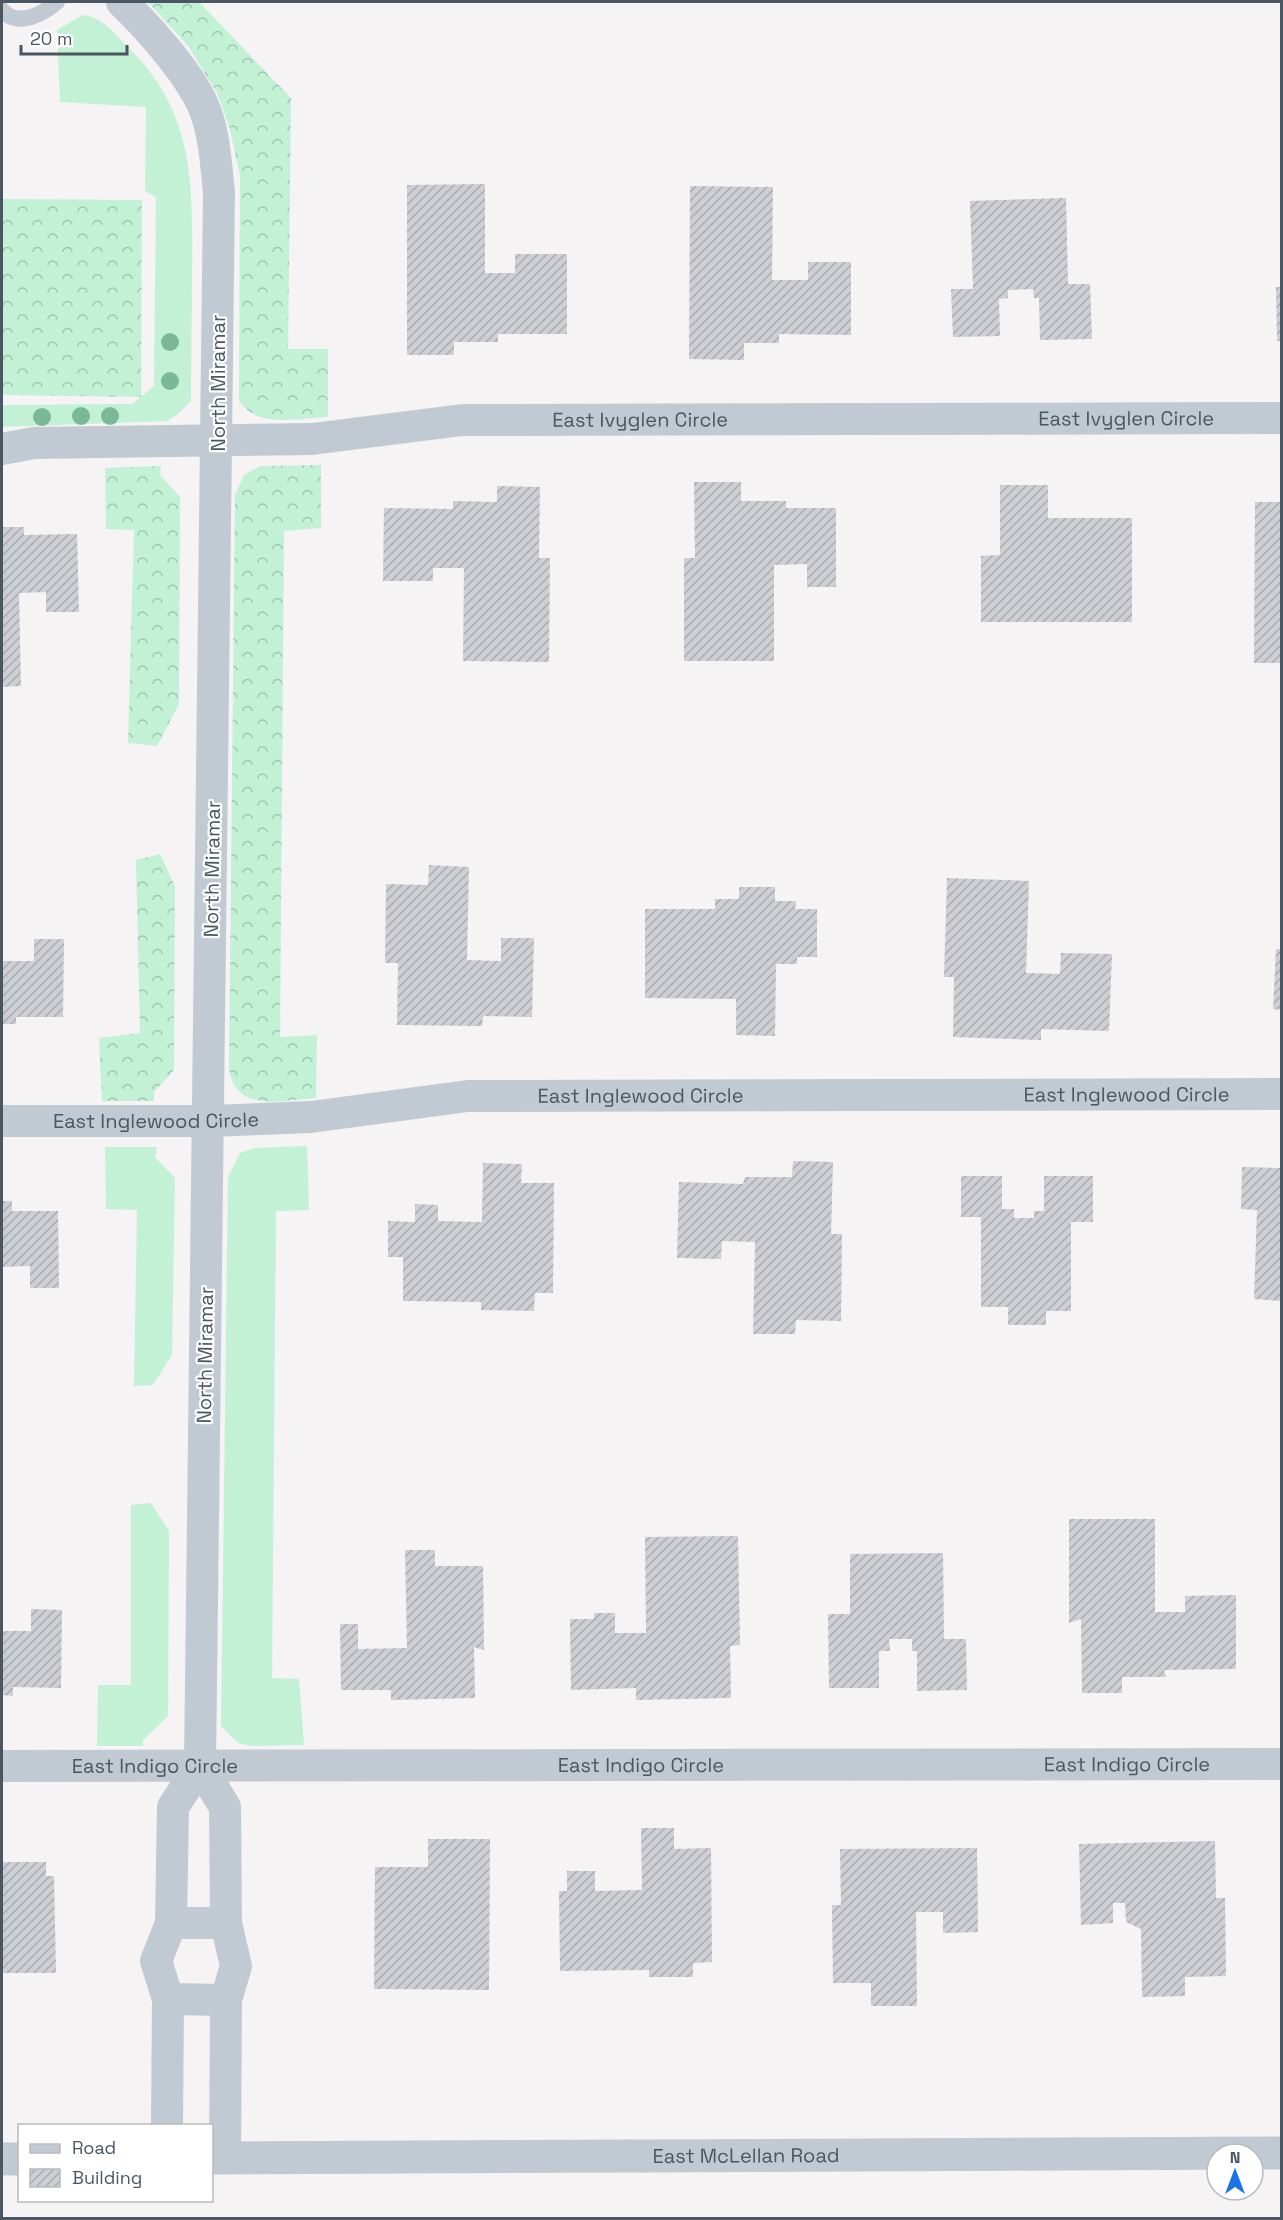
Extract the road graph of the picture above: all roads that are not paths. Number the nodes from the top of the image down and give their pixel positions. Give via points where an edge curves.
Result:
1 (57, 2) edge
2 (122, 2) edge
3 (2, 10) edge
4 (1281, 418) edge
5 (217, 439) junction
6 (2, 449) edge
7 (1281, 1094) edge
8 (2, 1121) edge
9 (209, 1121) junction
10 (1281, 1764) edge
11 (2, 1766) edge
12 (200, 1766) junction
13 (171, 1923) junction
14 (226, 1923) junction
15 (168, 1999) junction
16 (226, 2000) junction
17 (167, 2124) edge
18 (1281, 2153) edge
19 (218, 2158) edge
20 (2, 2159) edge
21 (18, 2159) edge

1 - 3 lane via 44,14 25,19 6,15
2 - 5 street, North Miramar via 151,31 182,73 206,112 214,147 219,192
4 - 5 street, East Ivyglen Circle via 463,420 312,439
5 - 6 street, East Ivyglen Circle via 34,443
5 - 9 street, North Miramar
7 - 9 street, East Inglewood Circle via 468,1096 311,1116
8 - 9 street, East Inglewood Circle
9 - 12 street, North Miramar
10 - 12 street, East Indigo Circle
11 - 12 street, East Indigo Circle
12 - 13 street via 173,1807
12 - 14 street via 225,1807
13 - 14 street
13 - 15 street via 156,1961
14 - 16 street via 236,1966
15 - 16 street
15 - 17 street
16 - 19 street
18 - 19 street, East McLellan Road
20 - 21 street

